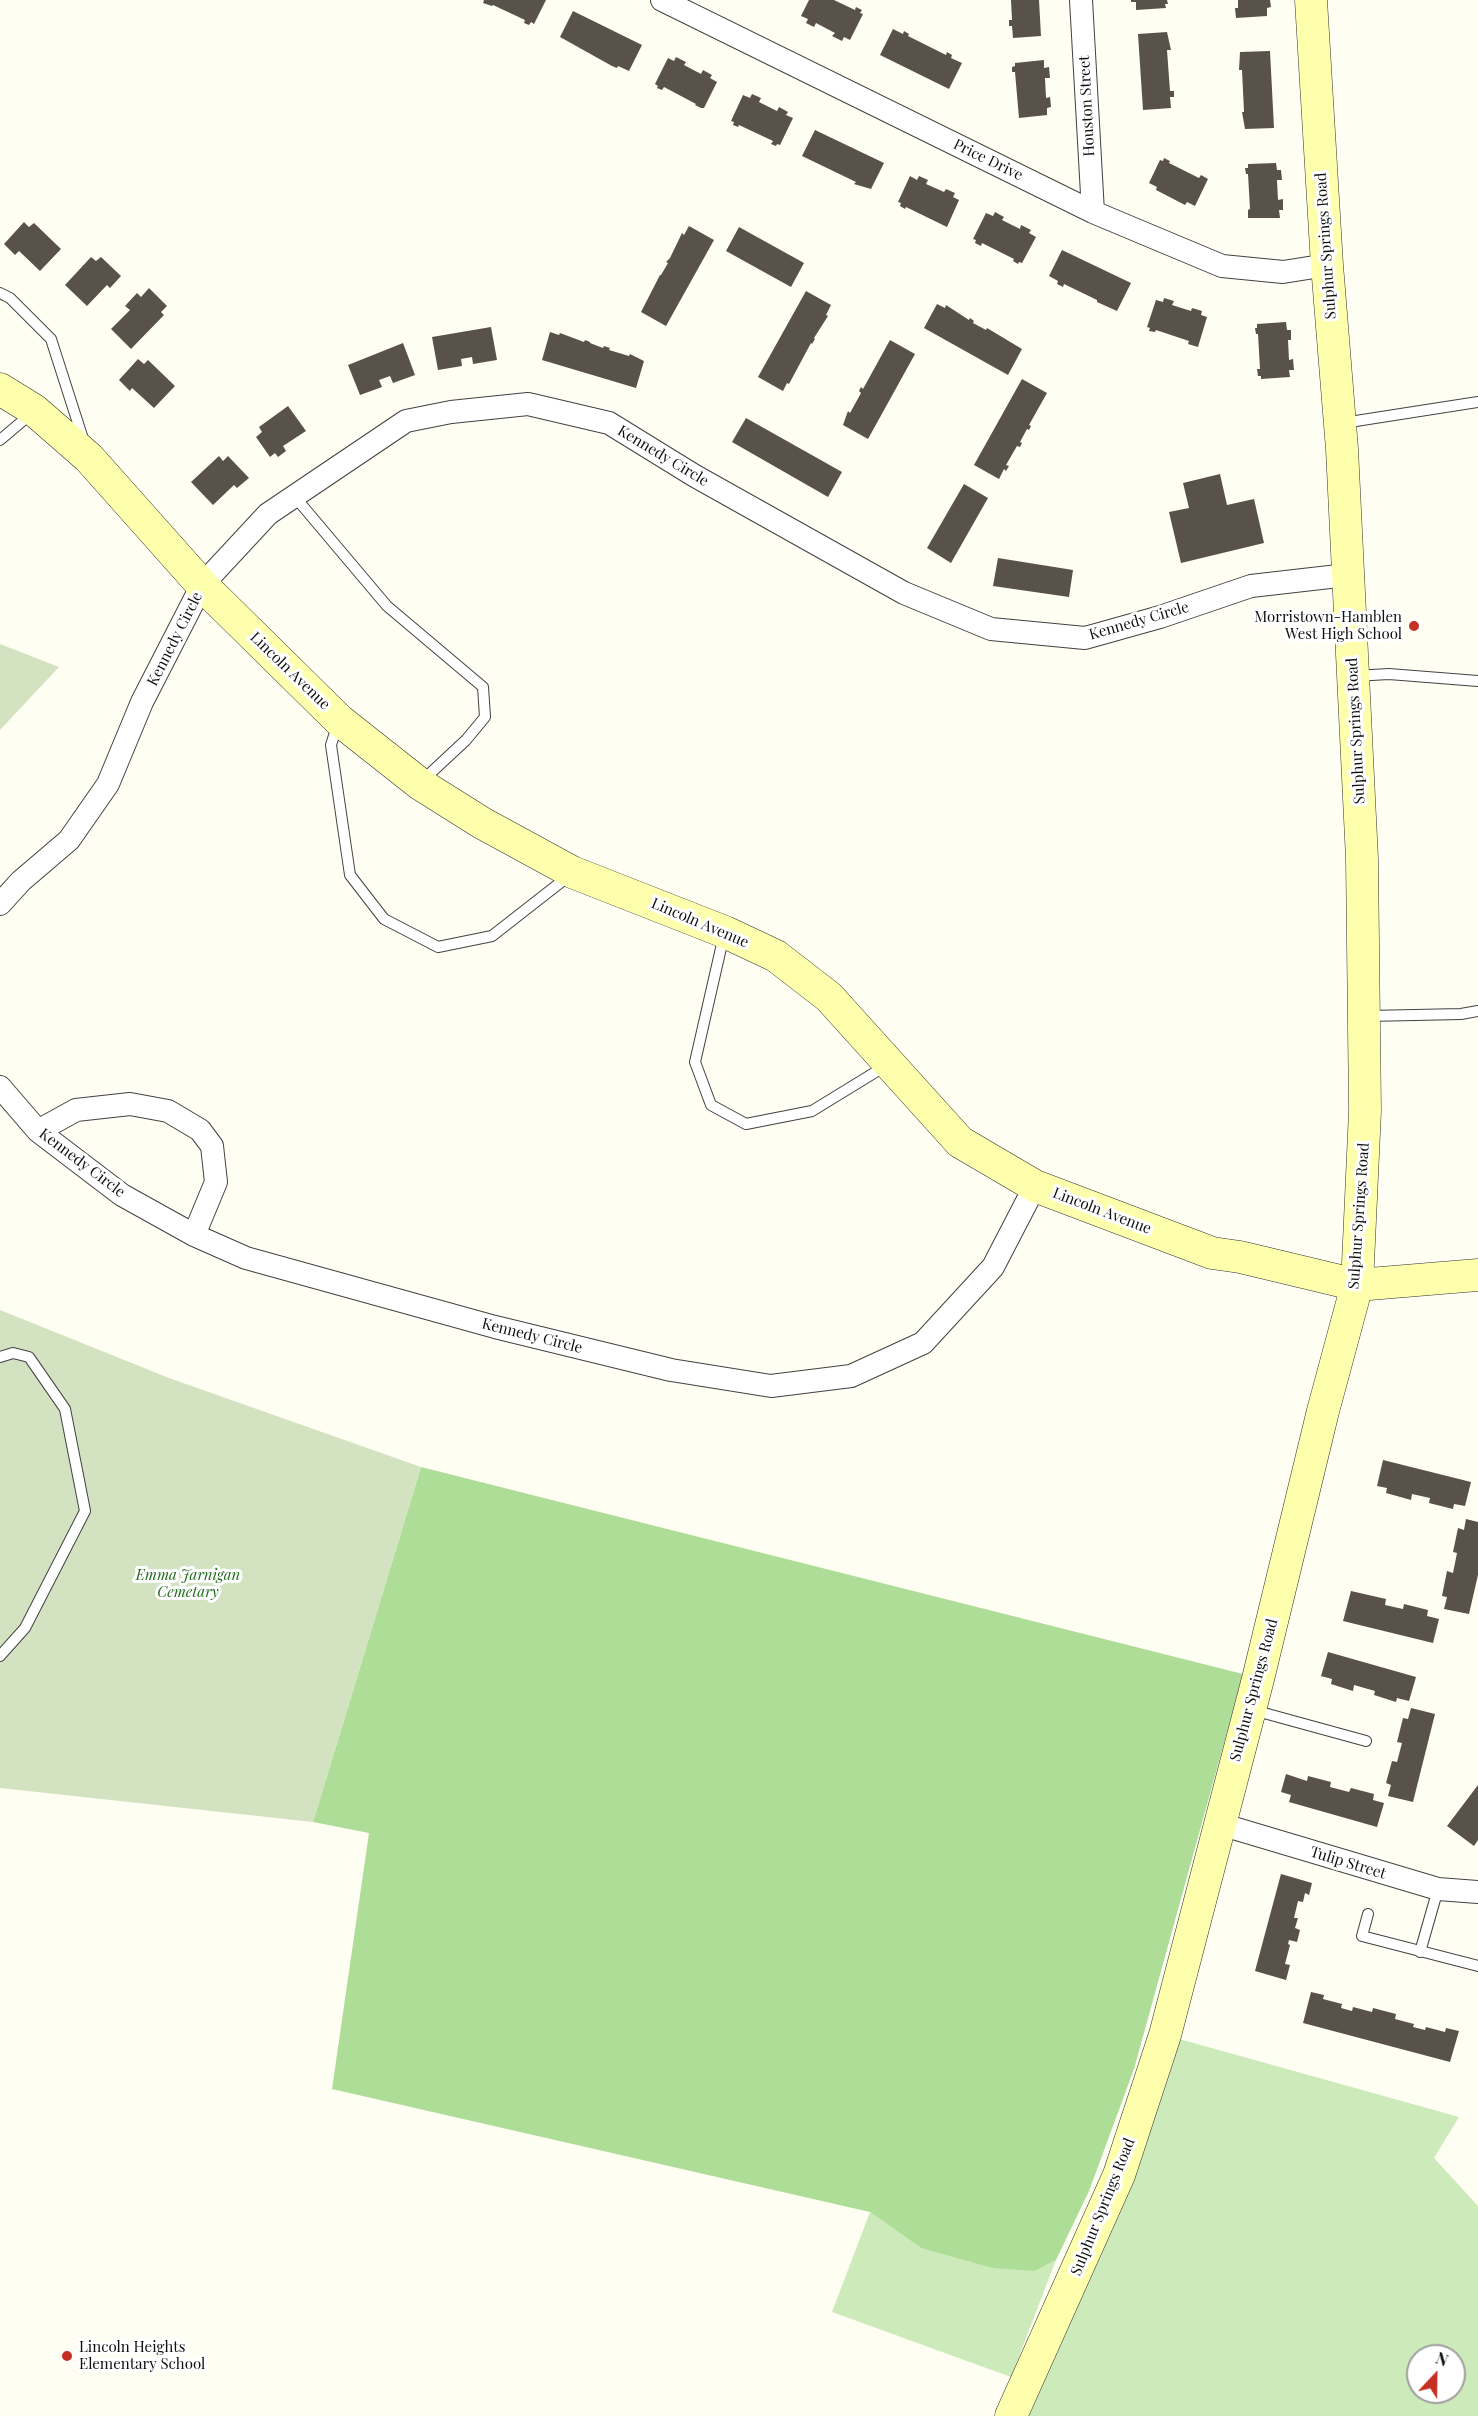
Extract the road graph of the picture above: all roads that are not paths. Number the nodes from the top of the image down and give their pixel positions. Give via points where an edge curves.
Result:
1 (662, 0) edge
2 (1081, 0) edge
3 (1311, 0) edge
4 (1093, 212) junction
5 (1327, 265) junction
6 (0, 293) edge
7 (0, 389) edge
8 (1478, 402) edge
9 (34, 410) junction
10 (1340, 423) junction
11 (0, 440) edge
12 (89, 458) junction
13 (295, 497) junction
14 (1347, 575) junction
15 (202, 585) junction
16 (1354, 676) junction
17 (1478, 681) edge
18 (339, 720) junction
19 (420, 784) junction
20 (572, 872) junction
21 (0, 904) edge
22 (725, 932) junction
23 (1478, 1011) edge
24 (1365, 1016) junction
25 (888, 1064) junction
26 (0, 1087) edge
27 (38, 1131) junction
28 (1035, 1186) junction
29 (194, 1235) junction
30 (1478, 1275) edge
31 (1357, 1285) junction
32 (0, 1357) edge
33 (0, 1656) edge
34 (1250, 1709) junction
35 (1366, 1741) dead end
36 (1220, 1824) junction
37 (1438, 1889) junction
38 (1478, 1892) edge
39 (1368, 1914) dead end
40 (1420, 1952) junction
41 (1478, 1966) edge
42 (1011, 2416) edge

1 - 4 street, Price Drive
2 - 4 street, Houston Street
3 - 5 street, Sulphur Springs Road
4 - 5 street, Price Drive via 1222,266 1282,272
5 - 10 street, Sulphur Springs Road
6 - 12 lane via 51,339
7 - 9 street, Lincoln Avenue
8 - 10 lane
9 - 11 lane
9 - 12 street, Lincoln Avenue
10 - 14 street, Sulphur Springs Road
12 - 15 street, Lincoln Avenue
13 - 14 street, Kennedy Circle via 406,421 451,412 528,405 609,423 904,593 991,629 1085,638 1251,586
13 - 15 street, Kennedy Circle via 268,514
13 - 19 lane via 387,606 483,687 485,717
14 - 16 street, Sulphur Springs Road
15 - 18 street, Lincoln Avenue
15 - 21 street, Kennedy Circle via 142,702 108,784 69,840
16 - 17 lane via 1389,674
16 - 24 street, Sulphur Springs Road
18 - 19 street, Lincoln Avenue
18 - 20 lane via 331,745 350,875 384,919 438,947 492,936
19 - 20 street, Lincoln Avenue
20 - 22 street, Lincoln Avenue
22 - 25 street, Lincoln Avenue via 776,956 829,997
22 - 25 lane via 695,1062 711,1105 746,1124 812,1111
23 - 24 lane
24 - 31 street, Sulphur Springs Road
25 - 28 street, Lincoln Avenue via 960,1142
26 - 27 street, Kennedy Circle
27 - 29 street, Kennedy Circle via 122,1194
27 - 29 street via 76,1110 130,1104 168,1111 200,1130 212,1146 216,1182
28 - 29 street, Kennedy Circle via 993,1267 923,1344 851,1376 771,1386 671,1370 495,1327 246,1258
28 - 31 street, Lincoln Avenue via 1212,1253
30 - 31 street, Lincoln Avenue
31 - 34 street, Sulphur Springs Road
32 - 33 lane via 13,1353 29,1357 65,1409 86,1511 25,1628
34 - 35 lane
34 - 36 street, Sulphur Springs Road
36 - 37 street, Tulip Street
36 - 42 street, Sulphur Springs Road via 1177,1996 1119,2175
37 - 38 street, Tulip Street
37 - 40 lane
39 - 40 lane via 1362,1936
40 - 41 lane

